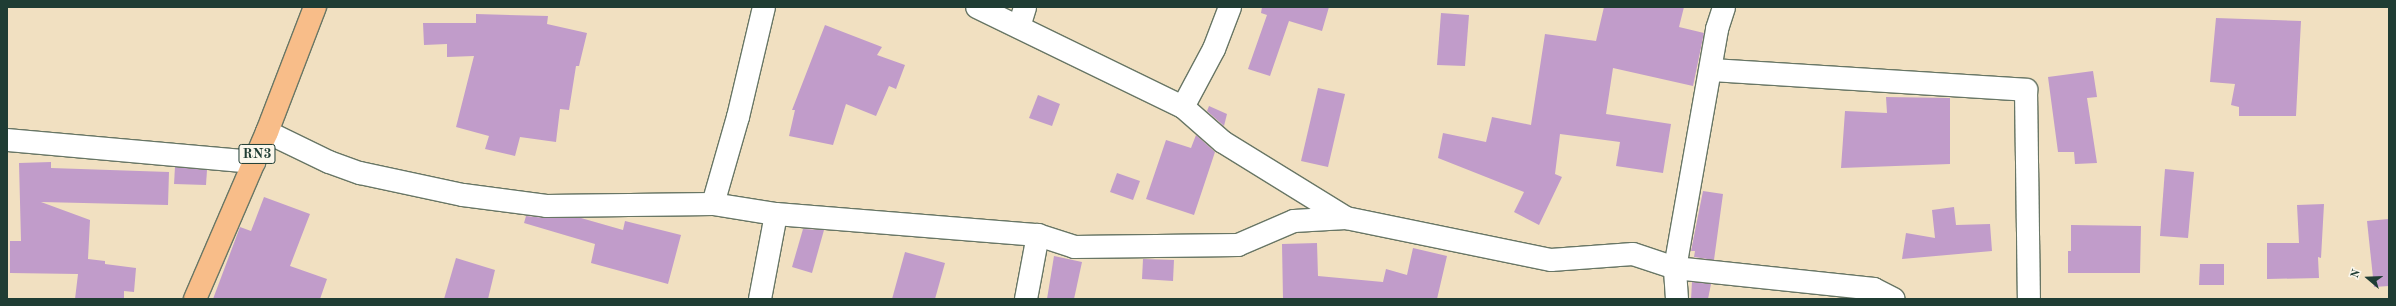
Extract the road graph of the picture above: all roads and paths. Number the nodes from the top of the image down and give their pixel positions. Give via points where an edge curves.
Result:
1 (315, 7) edge
2 (764, 7) edge
3 (977, 7) edge
4 (1025, 7) edge
5 (1230, 7) edge
6 (1724, 7) edge
7 (1018, 27) junction
8 (1711, 70) junction
9 (1182, 107) junction
10 (267, 132) junction
11 (7, 140) edge
12 (254, 162) junction
13 (713, 204) junction
14 (776, 214) junction
15 (1346, 218) junction
16 (1038, 235) junction
17 (1674, 268) junction
18 (195, 299) edge
19 (760, 299) edge
20 (1026, 299) edge
21 (1677, 299) edge
22 (1894, 299) edge
23 (2029, 299) edge

1 - 10 highway, RN3
2 - 13 street via 738,117
3 - 7 street
4 - 7 street
5 - 9 street via 1214,49
6 - 8 street
7 - 9 street
8 - 17 street
8 - 23 street via 2026,90
9 - 15 street via 1224,142
10 - 12 highway, RN3
10 - 13 street via 329,162 360,173 462,195 546,206
11 - 12 street
12 - 18 highway, RN3
13 - 14 street
14 - 16 street
14 - 19 street
15 - 16 street via 1294,221 1238,245 1074,247
15 - 17 street via 1551,260 1633,254
16 - 20 street
17 - 21 street
17 - 22 street via 1874,289

